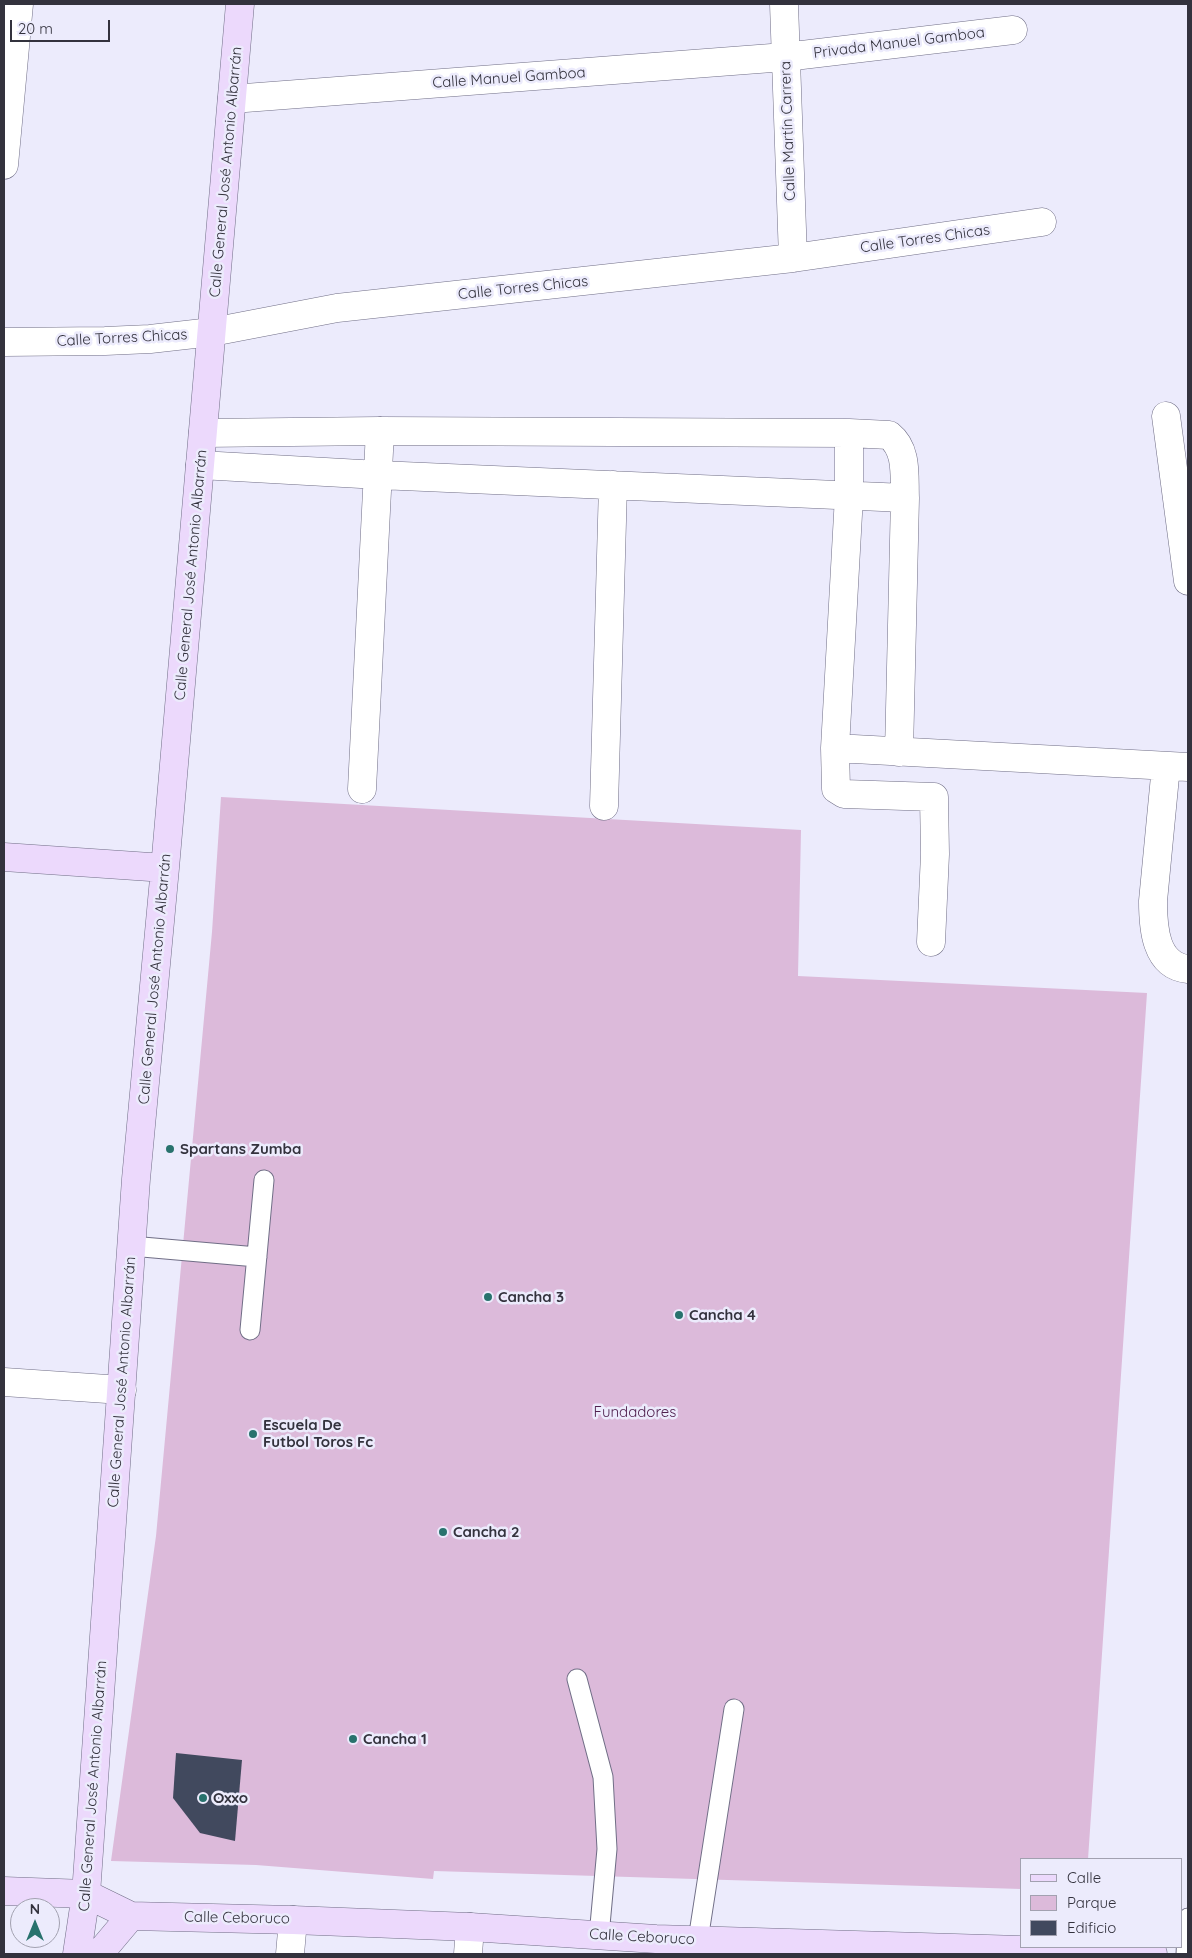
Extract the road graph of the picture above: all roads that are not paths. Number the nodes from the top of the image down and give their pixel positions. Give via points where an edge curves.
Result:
1 (19, 4) edge
2 (240, 4) edge
3 (784, 4) edge
4 (1014, 30) dead end
5 (785, 57) junction
6 (232, 99) junction
7 (4, 165) edge
8 (1042, 222) dead end
9 (793, 258) junction
10 (212, 332) junction
11 (4, 342) edge
12 (1166, 416) dead end
13 (380, 431) junction
14 (203, 433) junction
15 (849, 433) junction
16 (200, 465) junction
17 (379, 475) junction
18 (613, 485) junction
19 (849, 496) junction
20 (905, 498) junction
21 (1188, 580) edge
22 (835, 748) junction
23 (899, 752) junction
24 (932, 753) junction
25 (1177, 766) edge
26 (362, 789) dead end
27 (934, 796) junction
28 (604, 806) dead end
29 (4, 857) edge
30 (165, 868) junction
31 (931, 942) dead end
32 (1188, 969) edge
33 (264, 1180) dead end
34 (131, 1246) junction
35 (257, 1257) junction
36 (250, 1330) dead end
37 (4, 1382) edge
38 (122, 1390) junction
39 (577, 1679) dead end
40 (734, 1709) dead end
41 (4, 1891) edge
42 (86, 1894) junction
43 (131, 1916) junction
44 (1188, 1918) edge
45 (293, 1920) junction
46 (470, 1927) junction
47 (599, 1936) junction
48 (698, 1940) junction
49 (656, 1947) edge
50 (1073, 1953) edge
51 (77, 1954) edge
52 (99, 1954) edge
53 (290, 1954) edge
54 (468, 1954) edge
55 (1153, 1954) edge
56 (1186, 1954) edge

1 - 7 street
2 - 6 street, Calle General José Antonio Albarrán
3 - 5 street, Calle Martín Carrera
4 - 5 street, Privada Manuel Gamboa
5 - 6 street, Calle Manuel Gamboa
5 - 9 street, Calle Martín Carrera
6 - 10 street, Calle General José Antonio Albarrán
8 - 9 street, Calle Torres Chicas
9 - 10 street, Calle Torres Chicas via 337,308
10 - 11 street, Calle Torres Chicas via 114,341
10 - 14 street, Calle General José Antonio Albarrán
12 - 21 street
13 - 14 street
13 - 15 street
13 - 17 street
14 - 16 street, Calle General José Antonio Albarrán
15 - 19 street
15 - 20 street via 889,435 896,441 903,457
16 - 17 street
16 - 30 street, Calle General José Antonio Albarrán
17 - 18 street
17 - 26 street
18 - 19 street
18 - 28 street
19 - 20 street
19 - 22 street
20 - 23 street
22 - 23 street
22 - 27 street via 838,792
23 - 24 street
24 - 25 street
24 - 27 street
25 - 32 street via 1152,902 1153,923 1156,940 1166,957
27 - 31 street
29 - 30 street
30 - 34 street, Calle General José Antonio Albarrán
33 - 35 lane
34 - 35 lane
34 - 38 street, Calle General José Antonio Albarrán
35 - 36 lane
37 - 38 street
38 - 42 street, Calle General José Antonio Albarrán
39 - 47 lane via 603,1776 607,1850
40 - 48 lane
41 - 42 street
42 - 43 street, Calle Ceboruco
42 - 51 street, Calle General José Antonio Albarrán
43 - 45 street, Calle Ceboruco
43 - 52 street
44 - 56 lane
45 - 46 street, Calle Ceboruco
45 - 53 street
46 - 47 street, Calle Ceboruco
46 - 54 street
47 - 49 street, Calle Ceboruco
48 - 49 street, Calle Ceboruco
48 - 50 street, Calle Ceboruco
50 - 55 street, Calle Ceboruco

